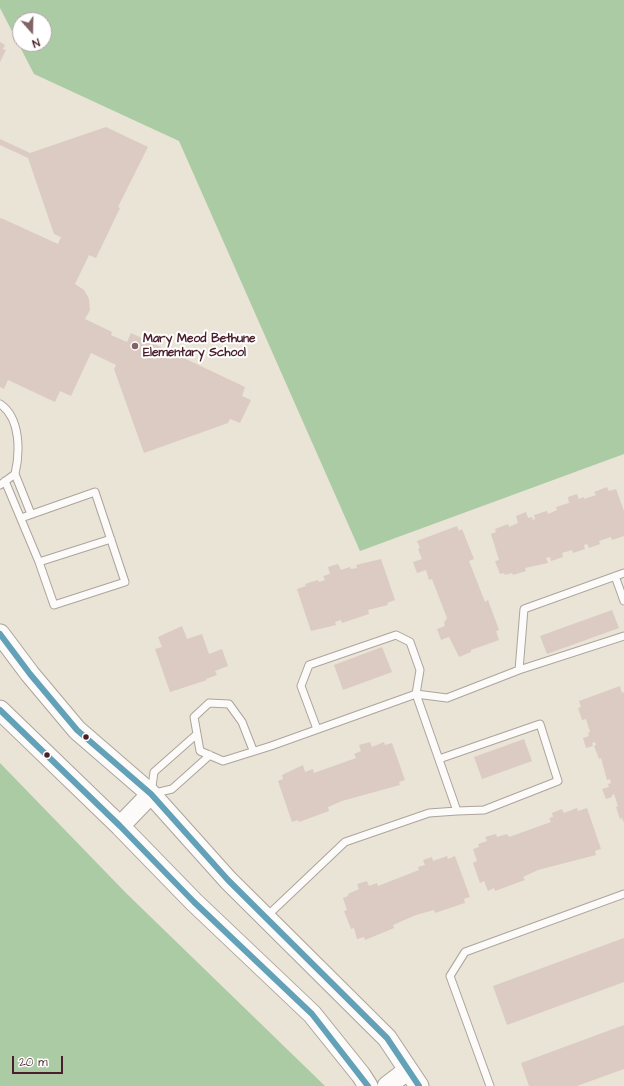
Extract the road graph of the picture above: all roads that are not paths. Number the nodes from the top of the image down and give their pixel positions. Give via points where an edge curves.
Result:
1 (0, 404) edge
2 (15, 474) junction
3 (3, 483) edge
4 (31, 514) junction
5 (21, 518) junction
6 (111, 539) junction
7 (39, 562) junction
8 (624, 573) edge
9 (615, 576) junction
10 (624, 601) edge
11 (0, 634) edge
12 (624, 636) edge
13 (519, 670) junction
14 (416, 694) junction
15 (0, 710) edge
16 (317, 729) junction
17 (197, 734) junction
18 (253, 750) junction
19 (210, 755) junction
20 (438, 759) junction
21 (151, 794) junction
22 (457, 811) junction
23 (120, 826) junction
24 (624, 894) edge
25 (266, 917) junction
26 (408, 1070) junction
27 (368, 1086) edge
28 (387, 1086) edge
29 (418, 1086) edge
30 (490, 1086) edge

1 - 2 lane via 17,429 19,458
2 - 3 lane
2 - 4 lane
3 - 5 lane
4 - 5 lane
4 - 6 lane via 95,492
5 - 7 lane
6 - 7 lane
6 - 7 lane via 126,582 54,605
8 - 9 lane
9 - 10 lane
9 - 13 lane via 524,609
11 - 21 main road via 77,730
12 - 13 lane
13 - 14 lane via 447,698
14 - 16 lane
14 - 16 lane via 420,670 410,642 396,635 309,665 301,686
14 - 20 lane
15 - 23 main road
16 - 18 lane
17 - 18 lane via 194,717 209,703 229,704 242,722
17 - 19 lane via 200,751
17 - 21 lane via 154,772
18 - 19 lane via 223,761
19 - 21 lane via 172,790
20 - 22 lane
20 - 22 lane via 540,724 558,781 484,810
21 - 23 main road
21 - 25 main road via 228,880
22 - 25 lane via 429,813 345,842
23 - 27 main road via 194,902 312,1014 362,1075
24 - 30 lane via 465,952 450,976
25 - 26 main road via 387,1038
26 - 28 main road
26 - 29 main road

